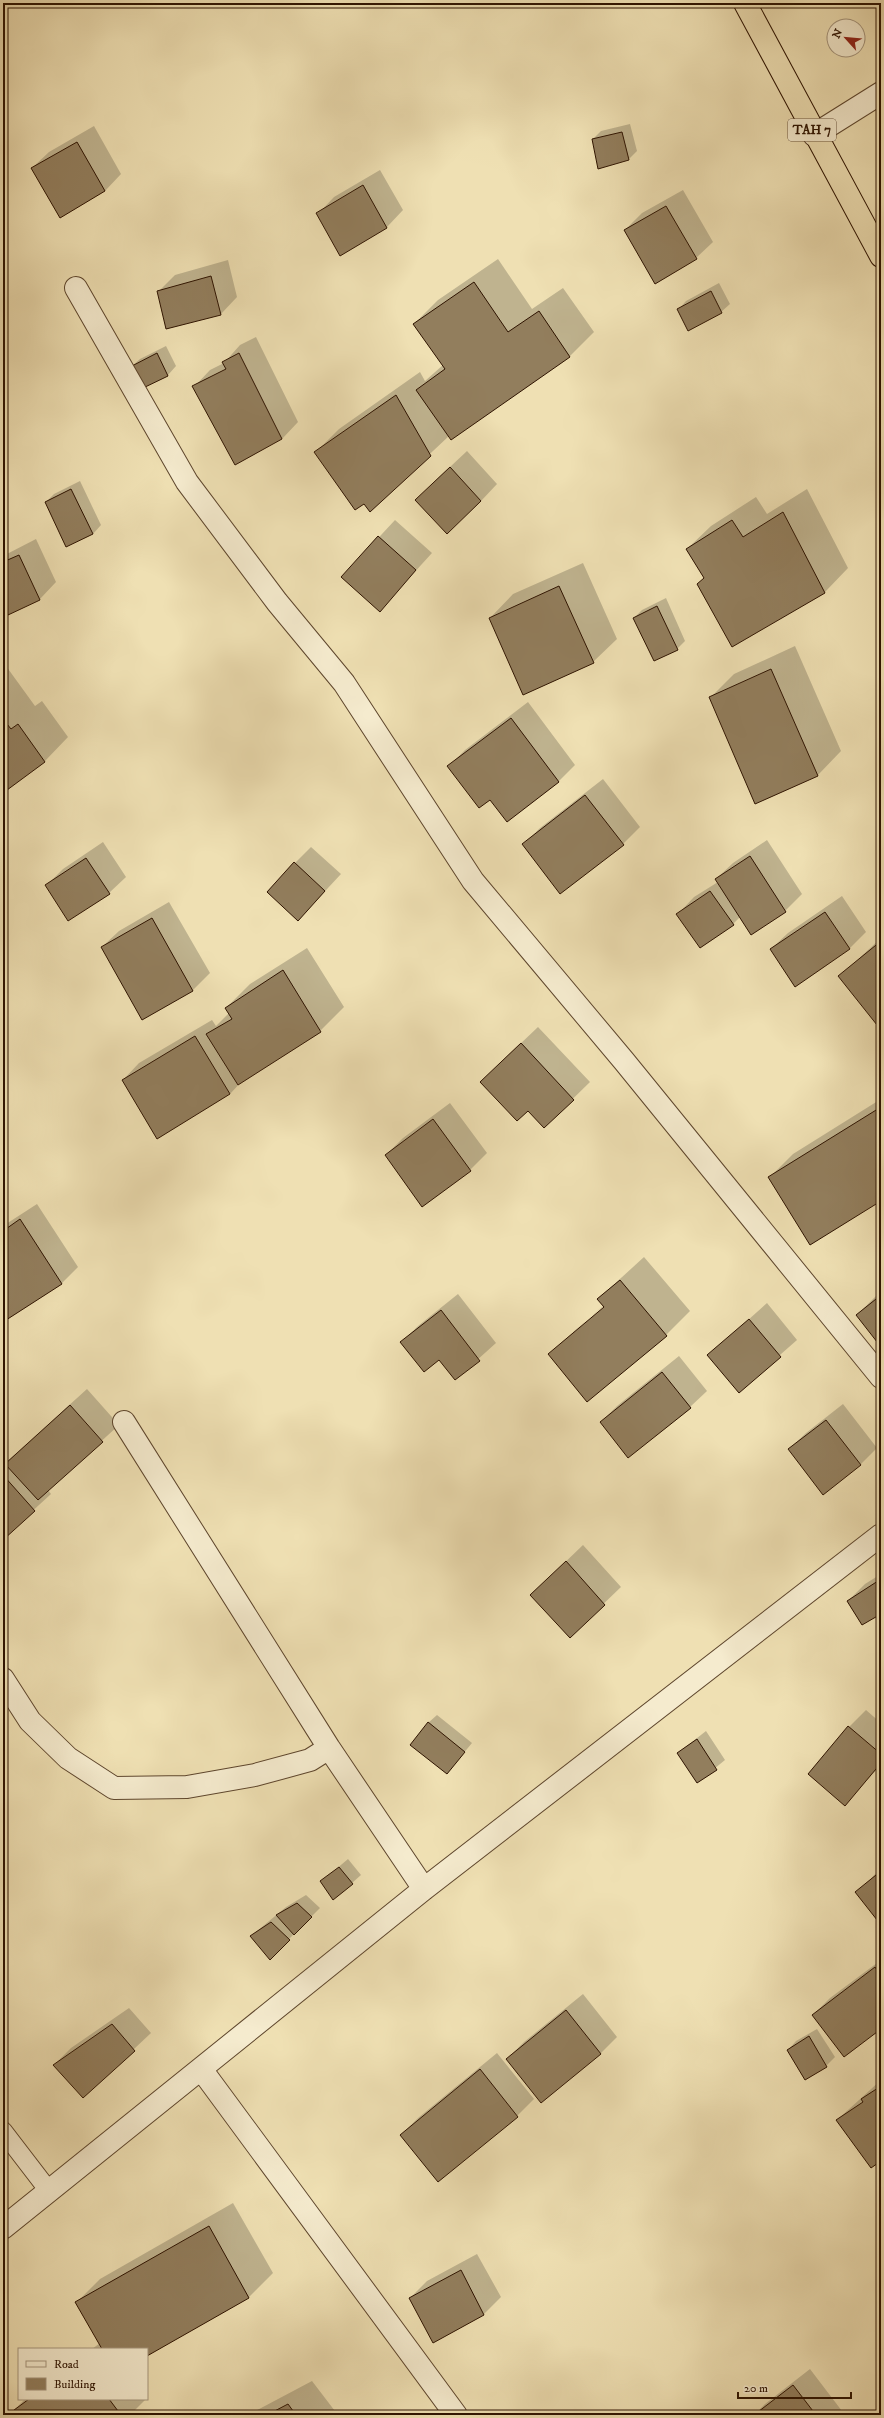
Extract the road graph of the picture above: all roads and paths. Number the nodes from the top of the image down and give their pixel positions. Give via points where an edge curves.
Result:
1 (745, 3) edge
2 (881, 93) edge
3 (814, 135) junction
4 (881, 256) edge
5 (76, 288) dead end
6 (881, 1377) edge
7 (124, 1422) dead end
8 (881, 1535) edge
9 (3, 1679) edge
10 (329, 1748) junction
11 (424, 1889) junction
12 (201, 2070) junction
13 (3, 2131) edge
14 (49, 2191) junction
15 (3, 2228) edge
16 (456, 2415) edge

1 - 3 highway, TAH 7
2 - 3 street
3 - 4 highway, TAH 7
5 - 6 street via 187,482 277,602 344,684 473,881 624,1061
7 - 10 street
8 - 11 street
9 - 10 street via 30,1721 68,1758 114,1788 187,1787 255,1775 310,1760
10 - 11 street
11 - 12 street
12 - 14 street
12 - 16 street
13 - 14 lane
14 - 15 street

